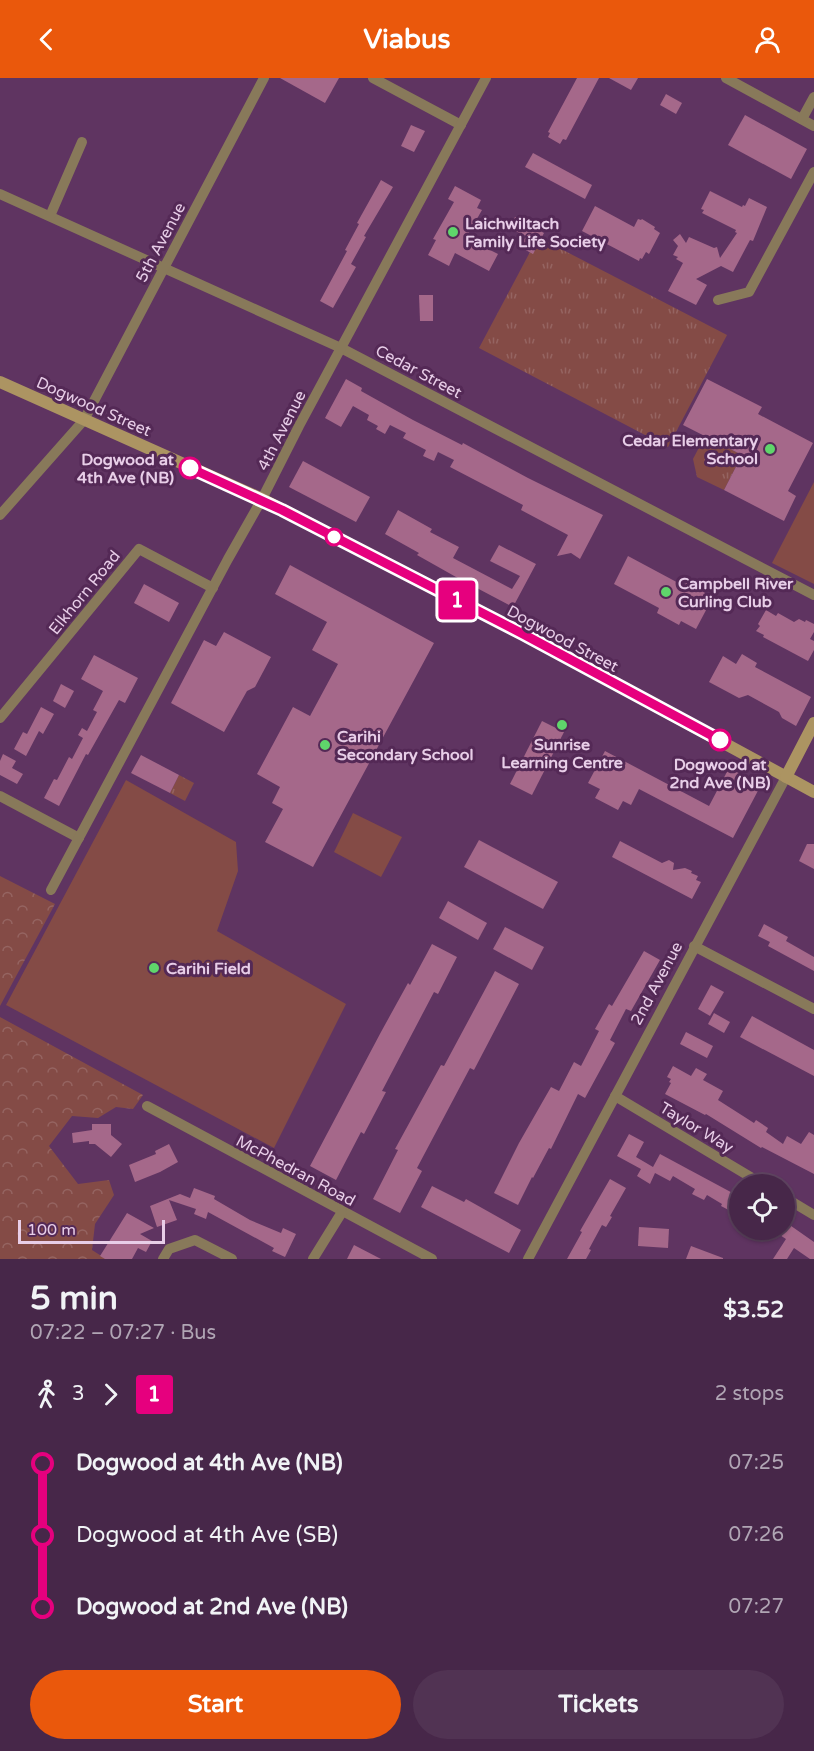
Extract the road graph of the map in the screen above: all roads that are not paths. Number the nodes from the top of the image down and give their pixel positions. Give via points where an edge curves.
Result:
1 (264, 78) edge
2 (372, 78) edge
3 (486, 78) edge
4 (726, 78) edge
5 (814, 97) edge
6 (802, 119) junction
7 (461, 124) junction
8 (814, 126) edge
9 (82, 142) dead end
10 (814, 172) edge
11 (0, 194) edge
12 (50, 216) junction
13 (163, 268) junction
14 (718, 300) dead end
15 (341, 348) junction
16 (0, 382) edge
17 (84, 420) junction
18 (262, 499) junction
19 (0, 515) edge
20 (213, 588) junction
21 (814, 595) edge
22 (0, 718) edge
23 (814, 723) edge
24 (786, 777) junction
25 (814, 792) edge
26 (0, 796) edge
27 (79, 838) junction
28 (51, 890) dead end
29 (694, 946) junction
30 (814, 1010) edge
31 (615, 1095) junction
32 (147, 1106) dead end
33 (746, 1174) edge
34 (795, 1204) edge
35 (342, 1212) junction
36 (814, 1215) edge
37 (163, 1259) edge
38 (232, 1259) edge
39 (313, 1259) edge
40 (432, 1259) edge
41 (528, 1259) edge

1 - 13 street, 5th Avenue
2 - 7 street
3 - 7 street, 4th Avenue
4 - 6 street
5 - 6 street
6 - 8 street
7 - 15 street, 4th Avenue
9 - 12 street
10 - 14 street via 749,292
11 - 12 street, Cedar Street
12 - 13 street, Cedar Street
13 - 15 street, Cedar Street
13 - 17 street, 5th Avenue
15 - 18 street, 4th Avenue
15 - 21 street, Cedar Street
16 - 17 main road, Dogwood Street
17 - 18 main road, Dogwood Street
17 - 19 street, 5th Avenue
18 - 20 street, 4th Avenue
18 - 24 main road, Dogwood Street via 523,634
20 - 22 street, Elkhorn Road via 139,549
20 - 27 street, 4th Avenue
23 - 24 main road, 2nd Avenue
24 - 25 main road, Dogwood Street
24 - 29 street, 2nd Avenue
26 - 27 street
27 - 28 street, 4th Avenue
29 - 30 street
29 - 31 street, 2nd Avenue
31 - 33 street, Taylor Way
31 - 41 street, 2nd Avenue
32 - 35 street, McPhedran Road
34 - 36 street
35 - 39 street
35 - 40 street, McPhedran Road
37 - 38 street via 169,1250 195,1240

